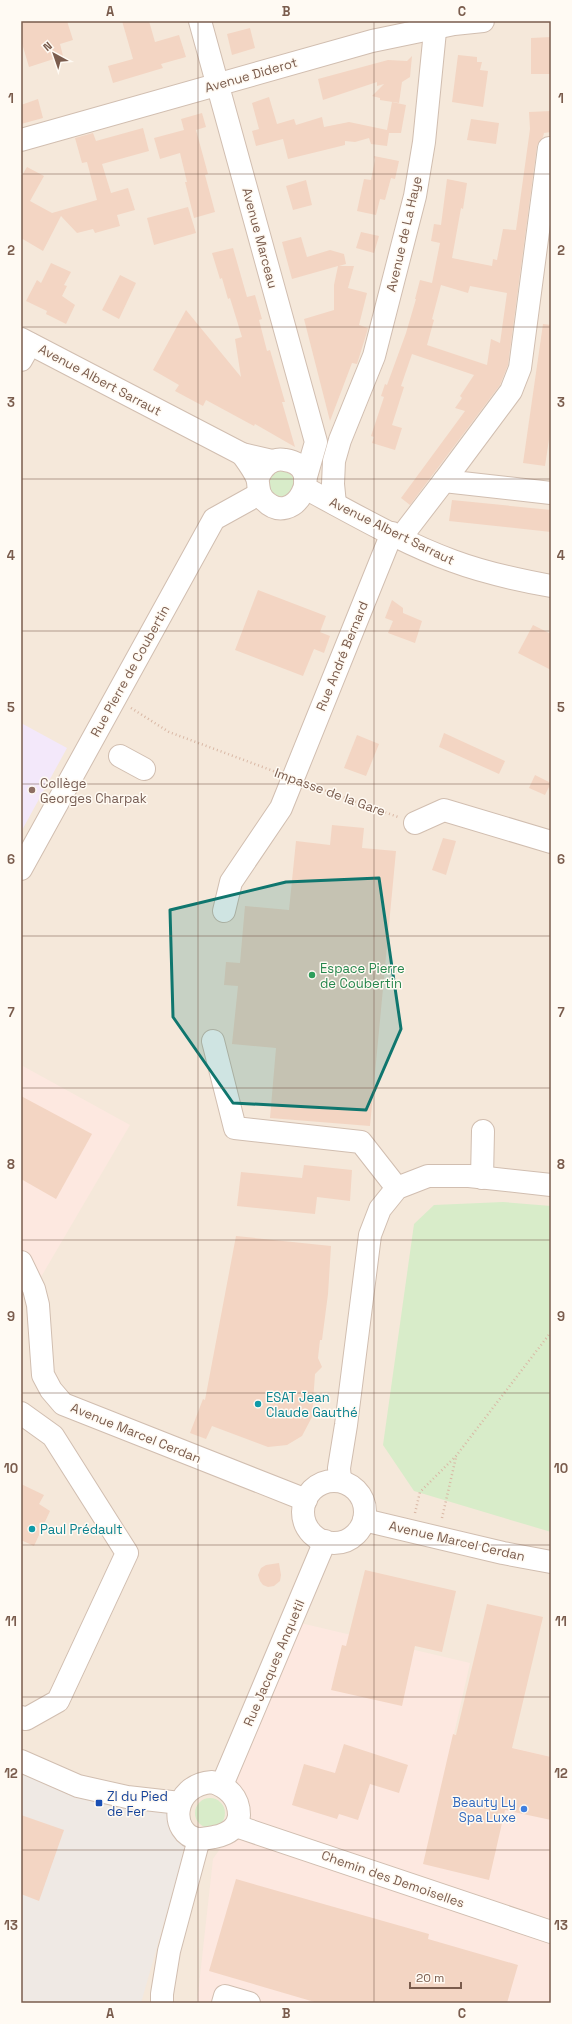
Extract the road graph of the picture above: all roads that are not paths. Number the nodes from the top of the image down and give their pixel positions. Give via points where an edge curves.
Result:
1 (200, 21) edge
2 (483, 21) edge
3 (436, 24) edge
4 (218, 84) junction
5 (21, 140) edge
6 (551, 148) edge
7 (24, 348) edge
8 (340, 440) junction
9 (315, 449) junction
10 (242, 454) junction
11 (272, 461) junction
12 (293, 462) junction
13 (444, 481) junction
14 (305, 484) junction
15 (258, 486) junction
16 (551, 493) edge
17 (335, 504) junction
18 (396, 535) junction
19 (551, 586) edge
20 (120, 756) dead end
21 (144, 769) dead end
22 (415, 823) road end
23 (551, 842) edge
24 (21, 869) edge
25 (224, 911) dead end
26 (213, 1041) dead end
27 (478, 1131) dead end
28 (475, 1177) junction
29 (551, 1185) edge
30 (397, 1188) junction
31 (21, 1262) edge
32 (21, 1413) edge
33 (340, 1481) junction
34 (306, 1500) junction
35 (364, 1520) junction
36 (325, 1541) junction
37 (551, 1562) edge
38 (21, 1717) edge
39 (21, 1760) edge
40 (222, 1785) junction
41 (180, 1803) junction
42 (236, 1826) junction
43 (199, 1839) junction
44 (551, 1932) edge
45 (224, 2000) edge
46 (162, 2003) edge
47 (249, 2003) edge

1 - 4 street, Avenue Marceau
2 - 3 street, Avenue Diderot
3 - 4 street, Avenue Diderot
3 - 8 street, Avenue de La Haye via 424,142 415,196 374,356
4 - 5 street, Avenue Diderot
4 - 9 street, Avenue Marceau
6 - 13 street, Rue André Bernard via 520,368 511,391
7 - 10 street, Avenue Albert Sarraut
8 - 9 street
8 - 17 street, Avenue de La Haye via 334,461
9 - 12 street
9 - 14 street
10 - 11 street, Avenue Albert Sarraut
10 - 15 street, Avenue Albert Sarraut
11 - 12 street, Avenue Albert Sarraut via 279,459
11 - 15 street via 265,465
12 - 14 street, Avenue Albert Sarraut via 303,473
13 - 16 street
13 - 18 street, Rue André Bernard
14 - 15 street, Avenue Albert Sarraut via 298,501 284,508 269,505
14 - 17 street, Avenue Albert Sarraut
15 - 24 street, Rue Pierre de Coubertin via 214,519
17 - 18 street, Avenue Albert Sarraut
18 - 19 street, Avenue Albert Sarraut via 453,561 512,579
18 - 25 street, Rue André Bernard via 281,808 231,882
20 - 21 street
22 - 23 street via 444,810
26 - 30 street via 235,1128 360,1142
27 - 28 street
28 - 29 street
28 - 30 street via 428,1176
30 - 33 street via 380,1209 370,1235 339,1468
31 - 34 street, Avenue Marcel Cerdan via 34,1289 38,1305 43,1375 63,1404
32 - 38 street via 53,1436 127,1553 58,1701 26,1719
33 - 34 street via 320,1484 311,1491
33 - 35 street via 350,1485 363,1500
34 - 36 street via 304,1520 309,1529
35 - 36 street via 353,1536 345,1541
35 - 37 street, Avenue Marcel Cerdan
36 - 40 street, Rue Jacques Anquetil
39 - 41 street via 78,1786 127,1798
40 - 41 street via 202,1783 185,1794
40 - 42 street via 236,1798 239,1807
41 - 43 street via 179,1819 182,1827 189,1835
42 - 43 street via 218,1837
42 - 44 street, Chemin des Demoiselles
43 - 46 street via 170,1952
45 - 47 street

